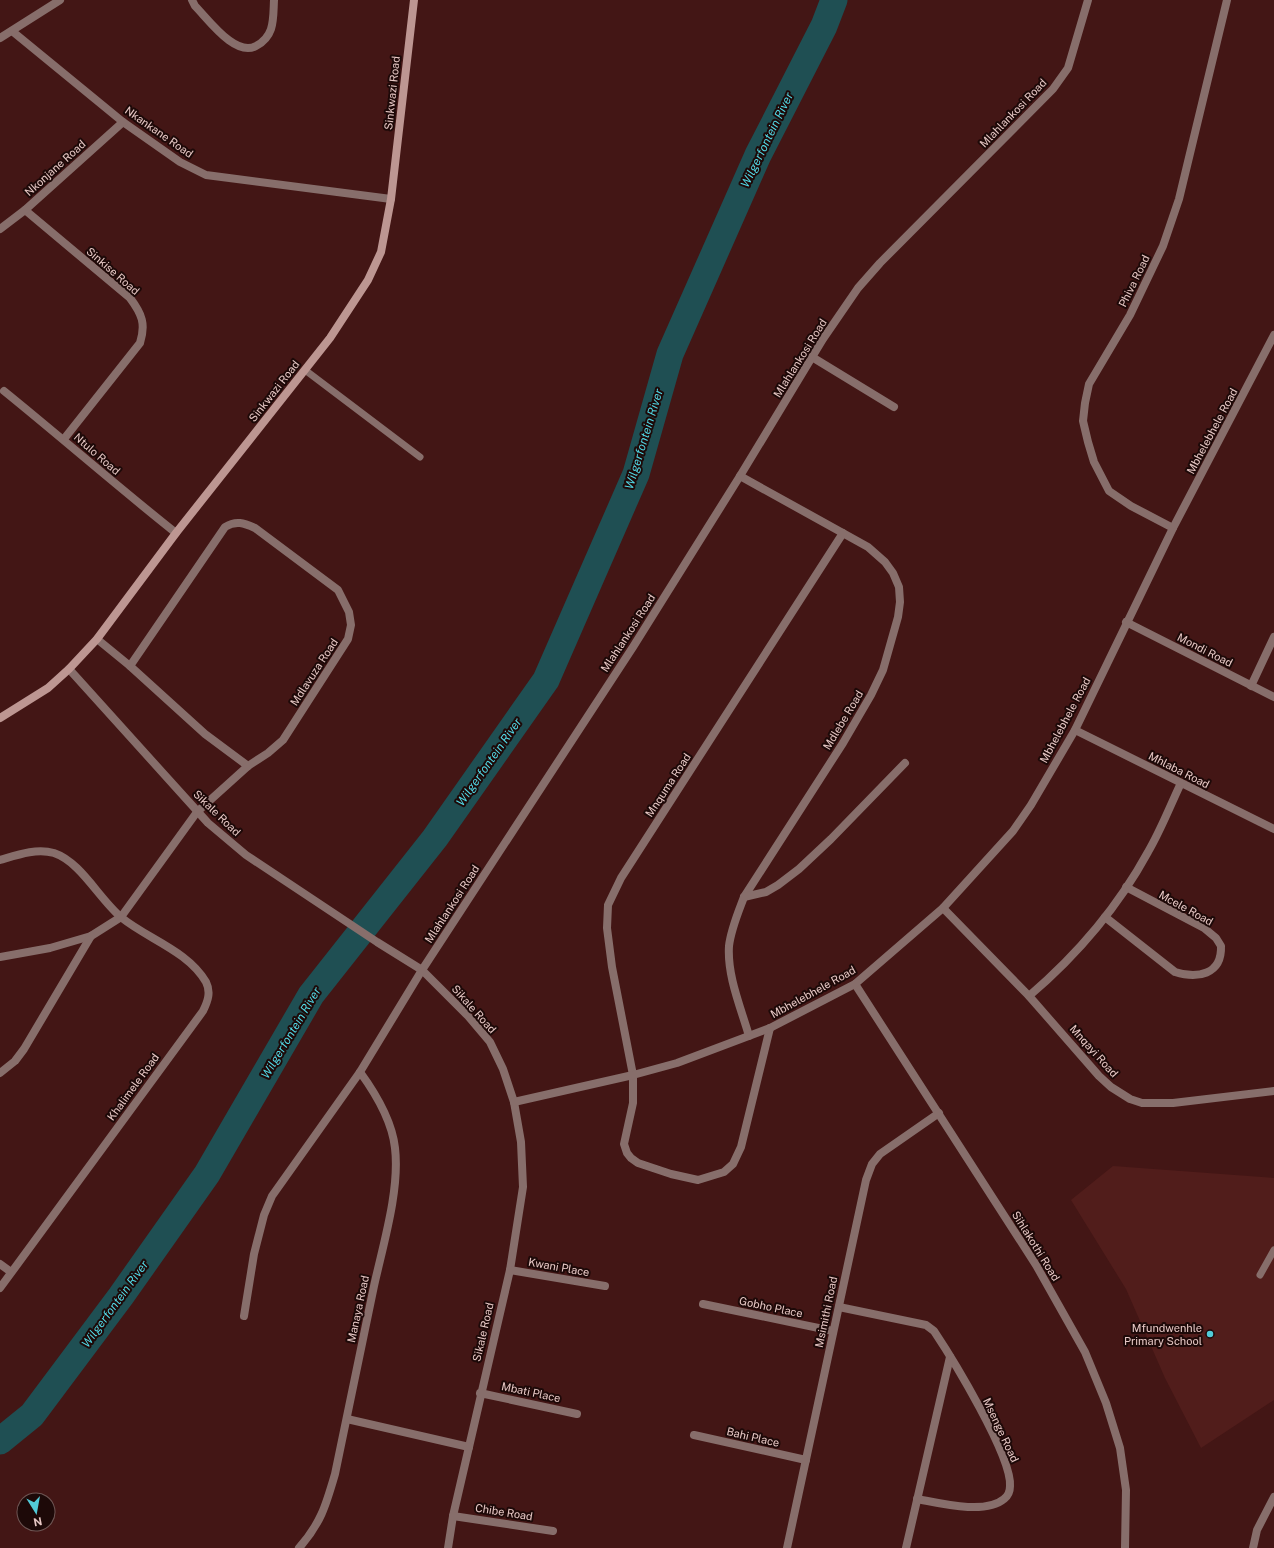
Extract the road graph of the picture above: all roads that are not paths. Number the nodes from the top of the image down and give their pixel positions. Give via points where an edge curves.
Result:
1 (60, 0) edge
2 (192, 0) edge
3 (274, 0) edge
4 (414, 0) edge
5 (1088, 0) edge
6 (1227, 0) edge
7 (12, 31) junction
8 (0, 38) edge
9 (123, 122) junction
10 (392, 199) junction
11 (25, 210) junction
12 (0, 229) edge
13 (1274, 334) edge
14 (812, 357) junction
15 (305, 370) junction
16 (4, 391) dead end
17 (894, 407) dead end
18 (64, 439) junction
19 (420, 457) dead end
20 (740, 476) junction
21 (1173, 528) junction
22 (176, 533) junction
23 (843, 533) junction
24 (1126, 622) junction
25 (1274, 637) edge
26 (97, 639) junction
27 (130, 666) junction
28 (69, 669) junction
29 (1251, 686) junction
30 (1274, 697) edge
31 (0, 718) edge
32 (1075, 730) junction
33 (905, 763) dead end
34 (248, 766) junction
35 (1181, 783) junction
36 (197, 812) junction
37 (1274, 829) edge
38 (0, 860) edge
39 (1126, 887) junction
40 (744, 897) junction
41 (943, 908) junction
42 (121, 917) junction
43 (1105, 917) junction
44 (91, 936) junction
45 (0, 957) edge
46 (422, 970) junction
47 (855, 984) junction
48 (1029, 996) junction
49 (770, 1028) junction
50 (749, 1036) junction
51 (360, 1072) junction
52 (0, 1073) edge
53 (633, 1075) junction
54 (1274, 1091) edge
55 (514, 1102) junction
56 (939, 1113) junction
57 (1274, 1250) edge
58 (0, 1264) edge
59 (510, 1270) junction
60 (11, 1272) junction
61 (1260, 1274) dead end
62 (605, 1286) dead end
63 (0, 1288) edge
64 (704, 1304) dead end
65 (839, 1307) junction
66 (244, 1316) dead end
67 (833, 1331) junction
68 (950, 1357) junction
69 (480, 1393) junction
70 (577, 1414) dead end
71 (347, 1419) junction
72 (694, 1435) dead end
73 (470, 1446) junction
74 (806, 1460) junction
75 (1274, 1498) edge
76 (917, 1499) junction
77 (453, 1516) junction
78 (553, 1531) dead end
79 (299, 1548) edge
80 (448, 1548) edge
81 (787, 1548) edge
82 (906, 1548) edge
83 (1125, 1548) edge
84 (1253, 1548) edge

1 - 7 street
2 - 3 street via 230,42 246,49 254,48 268,38
4 - 10 street, Sinkwazi Road
5 - 14 street, Mlahlankosi Road via 1068,68 1053,89 880,263 858,288
6 - 21 street, Phiva Road via 1179,199 1163,246 1130,315 1089,384 1083,421 1094,462 1109,491
7 - 8 street
7 - 9 street, Nkankane Road
9 - 10 street, Nkankane Road via 180,162 206,175
9 - 11 street, Nkonjane Road
10 - 15 street, Sinkwazi Road via 381,252 368,280 330,338
11 - 12 street, Nkonjane Road
11 - 18 street, Sinkise Road via 130,298 138,308 144,324 140,344
13 - 21 street, Mbhelebhele Road
14 - 17 street
14 - 20 street, Mlahlankosi Road
15 - 19 lane
15 - 22 street, Sinkwazi Road
16 - 18 street, Ntulo Road
18 - 22 street, Ntulo Road
20 - 23 street, Mdlebe Road
20 - 46 street, Mlahlankosi Road via 633,647
21 - 24 street, Mbhelebhele Road
22 - 26 street, Sinkwazi Road
23 - 40 street, Mdlebe Road via 868,547 893,573 899,587 898,617 883,670 871,695
23 - 53 street, Mnquma Road via 621,878 608,906 607,928 612,967
24 - 29 street, Mondi Road
24 - 32 street, Mbhelebhele Road
25 - 29 street
26 - 27 street
26 - 28 street, Sinkwazi Road
27 - 34 street via 198,728
27 - 34 street, Mdlavuza Road via 225,527 231,523 244,523 255,528 338,590 349,612 351,625 348,639 283,740
28 - 31 street, Sinkwazi Road via 48,688
28 - 36 street, Sikale Road
29 - 30 street, Mondi Road
32 - 35 street, Mhlaba Road
32 - 41 street, Mbhelebhele Road via 1013,831
33 - 40 street via 799,869 778,886 766,892
34 - 36 street, Mdlavuza Road
35 - 37 street, Mhlaba Road
35 - 39 street via 1149,851
36 - 42 street, Mdlavuza Road
36 - 46 street, Sikale Road via 246,855
38 - 42 street, Khalimele Road via 23,853 54,853 69,861
39 - 43 street
39 - 43 street, Mcele Road via 1204,928 1221,946 1219,962 1209,972 1185,975 1175,972
40 - 50 street, Mdlebe Road via 732,930 729,962
41 - 47 street, Mbhelebhele Road
41 - 48 street, Mnqayi Road
42 - 44 street, Mdlavuza Road
42 - 60 street, Khalimele Road via 186,960 206,982 209,998 203,1011
43 - 48 street via 1076,953
44 - 45 street, Mdlavuza Road via 50,948
44 - 52 street via 24,1049 15,1061
46 - 51 street, Mlahlankosi Road
46 - 55 street, Sikale Road via 490,1042 503,1068
47 - 49 street, Mbhelebhele Road
47 - 56 street, Sihlakothi Road
48 - 54 street, Mnqayi Road via 1099,1076 1130,1099 1142,1103 1173,1103
49 - 50 street, Mbhelebhele Road
49 - 53 street, Mbhelebhele Road via 741,1147 733,1164 724,1172 711,1177 698,1180 672,1174 630,1158 624,1144 632,1103
50 - 53 street, Mbhelebhele Road via 677,1063
51 - 66 street, Mlahlankosi Road via 272,1196 264,1215 254,1254
51 - 71 street, Manaya Road via 382,1107 391,1128 395,1148 395,1173 390,1216
53 - 55 street, Mbhelebhele Road
55 - 59 street, Sikale Road via 521,1142 523,1187
56 - 65 street, Msimithi Road via 894,1144 872,1164 866,1180
56 - 83 street, Sihlakothi Road via 1036,1265 1085,1352 1106,1403 1120,1448 1126,1490
57 - 61 lane
58 - 60 street
59 - 62 street, Kwani Place
59 - 69 street, Sikale Road
60 - 63 street, Khalimele Road
64 - 67 street, Gobho Place
65 - 67 street, Msimithi Road
65 - 68 street, Msenge Road via 926,1325 934,1331
67 - 74 street, Msimithi Road
68 - 76 street
68 - 76 street, Msenge Road via 1004,1457 1009,1475 1009,1494 1004,1500 982,1507
69 - 70 street, Mbati Place
69 - 73 street, Sikale Road
71 - 73 street
71 - 79 street, Manaya Road via 324,1510 312,1534
72 - 74 street, Bahi Place
73 - 77 street, Sikale Road
74 - 81 street, Msimithi Road
75 - 84 street via 1257,1530
76 - 82 street
77 - 78 street, Chibe Road
77 - 80 street, Sikale Road

